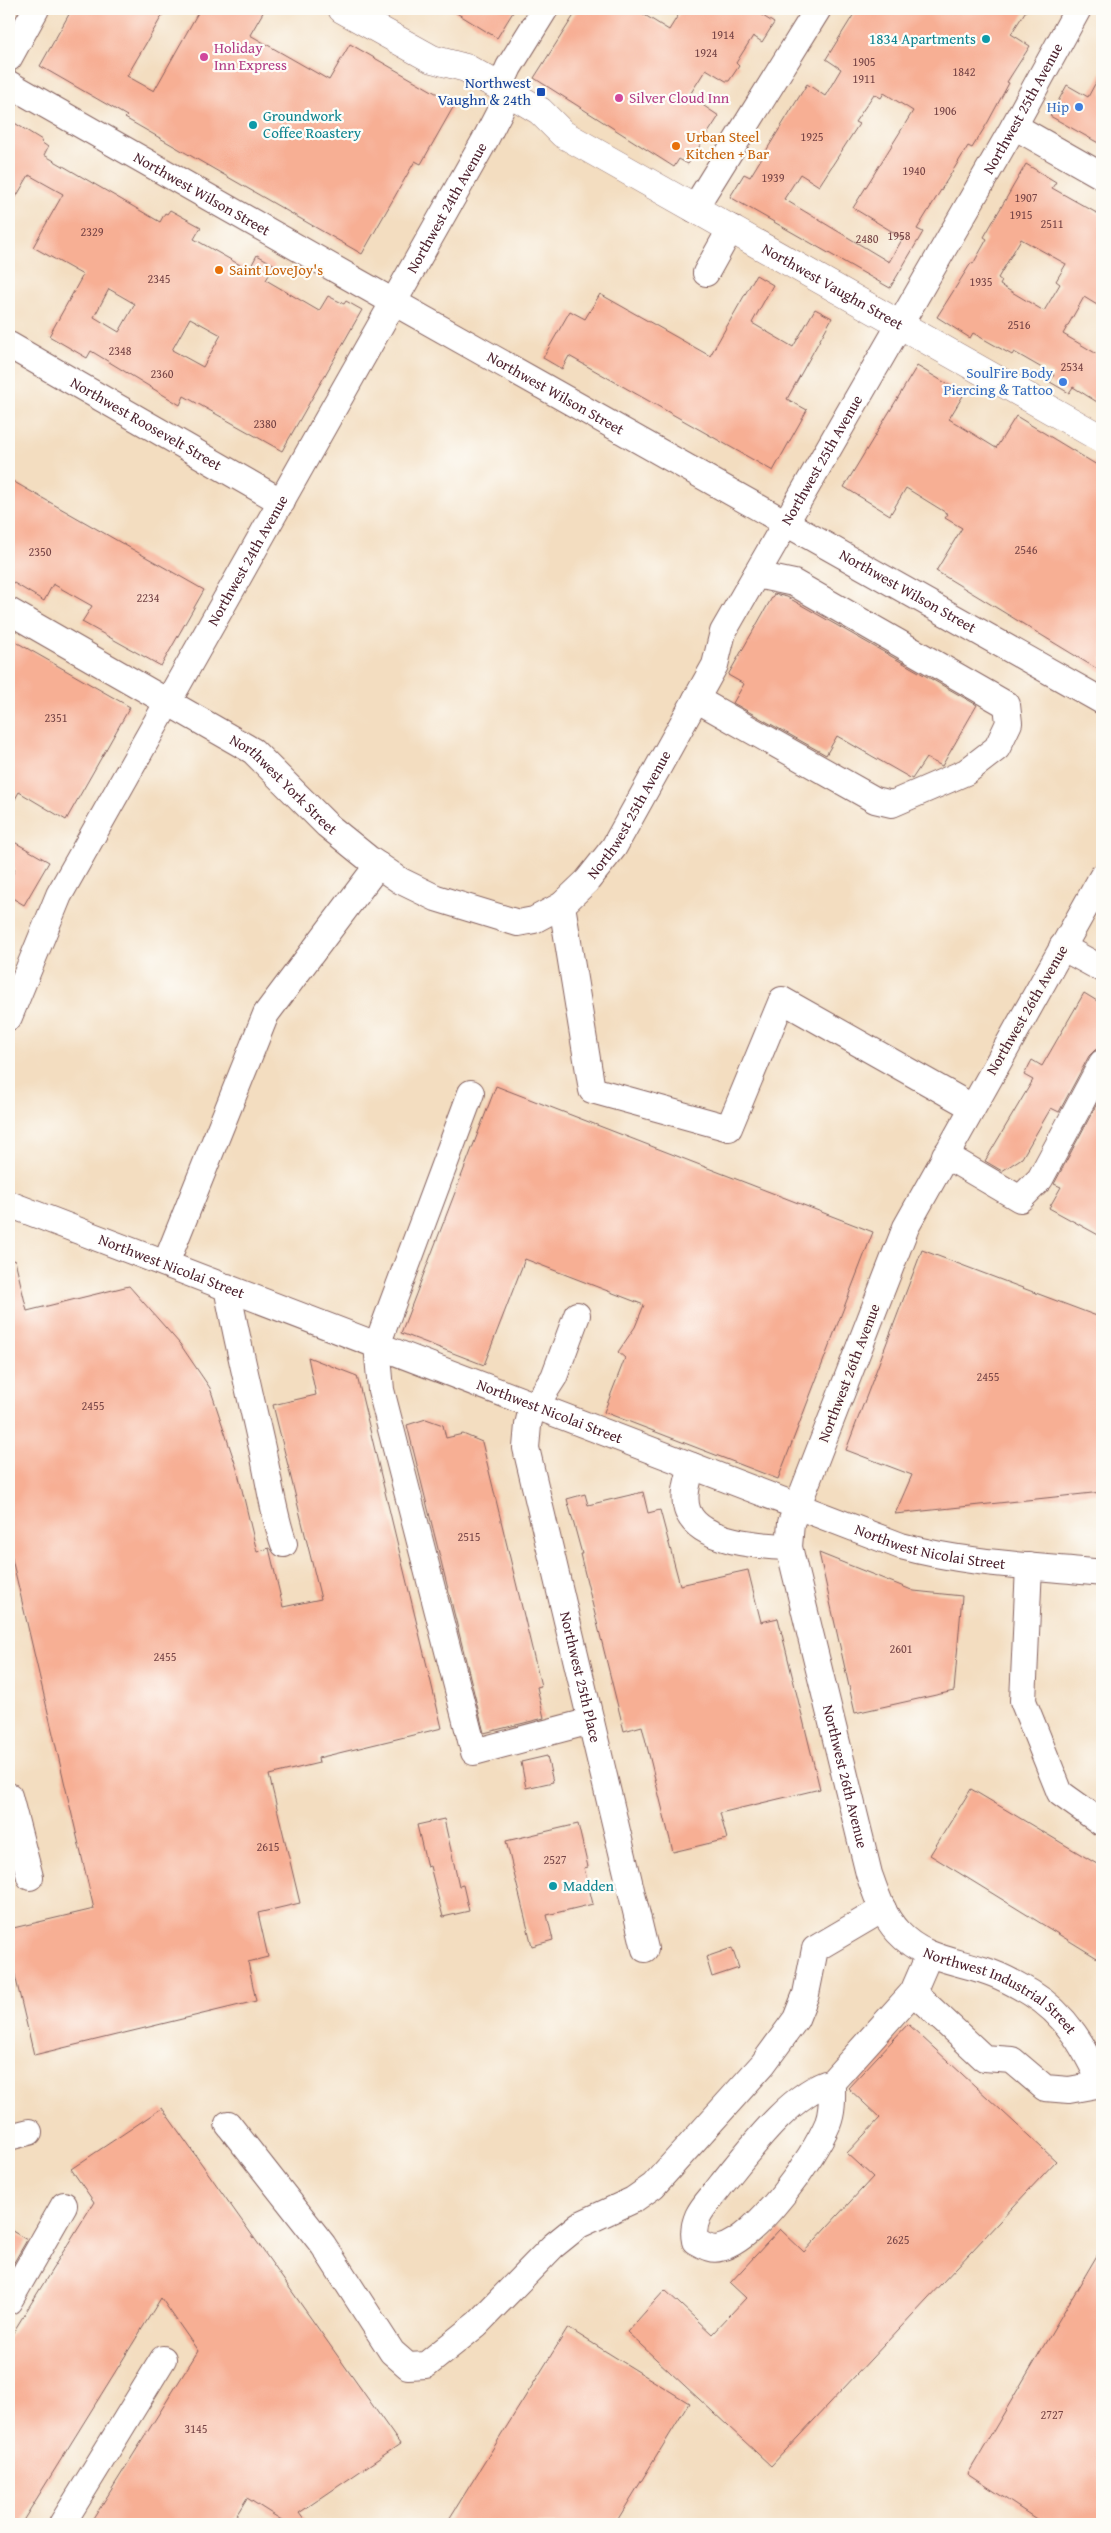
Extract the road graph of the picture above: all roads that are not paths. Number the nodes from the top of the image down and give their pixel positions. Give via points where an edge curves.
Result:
1 (36, 9) edge
2 (342, 9) edge
3 (545, 9) edge
4 (818, 9) edge
5 (1078, 9) edge
6 (9, 58) edge
7 (9, 84) edge
8 (500, 98) junction
9 (1014, 126) junction
10 (1102, 176) edge
11 (694, 209) junction
12 (731, 228) junction
13 (706, 273) dead end
14 (393, 303) junction
15 (898, 324) junction
16 (9, 345) edge
17 (1102, 439) edge
18 (282, 502) junction
19 (787, 522) junction
20 (756, 575) junction
21 (9, 611) edge
22 (696, 699) junction
23 (168, 701) junction
24 (1102, 701) edge
25 (378, 865) junction
26 (1102, 877) edge
27 (562, 905) junction
28 (1062, 947) junction
29 (1102, 969) edge
30 (17, 974) edge
31 (9, 1017) edge
32 (1102, 1063) edge
33 (471, 1093) dead end
34 (972, 1107) junction
35 (945, 1155) junction
36 (9, 1204) edge
37 (166, 1264) junction
38 (227, 1287) junction
39 (576, 1315) dead end
40 (377, 1345) junction
41 (534, 1404) junction
42 (692, 1466) junction
43 (798, 1507) junction
44 (284, 1544) dead end
45 (789, 1547) junction
46 (1029, 1566) junction
47 (1102, 1572) edge
48 (591, 1721) junction
49 (9, 1796) edge
50 (1102, 1822) edge
51 (30, 1877) dead end
52 (883, 1909) junction
53 (646, 1949) dead end
54 (929, 1955) junction
55 (913, 1992) junction
56 (832, 2082) junction
57 (1102, 2084) edge
58 (228, 2124) dead end
59 (64, 2205) dead end
60 (9, 2301) edge
61 (163, 2359) dead end
62 (62, 2524) edge

1 - 6 street
2 - 8 main road, Northwest Vaughn Street via 432,59 463,88
3 - 8 street, Northwest 24th Avenue via 509,67
4 - 11 street
5 - 9 street, Northwest 25th Avenue
7 - 14 street, Northwest Wilson Street
8 - 11 main road, Northwest Vaughn Street via 540,111 563,134
8 - 14 street, Northwest 24th Avenue
9 - 10 street
9 - 15 street, Northwest 25th Avenue
11 - 12 main road, Northwest Vaughn Street
12 - 13 street
12 - 15 main road, Northwest Vaughn Street
14 - 18 street, Northwest 24th Avenue
14 - 19 street, Northwest Wilson Street
15 - 17 main road, Northwest Vaughn Street
15 - 19 street, Northwest 25th Avenue
16 - 18 street, Northwest Roosevelt Street
18 - 23 street, Northwest 24th Avenue
19 - 20 street, Northwest 25th Avenue
19 - 24 street, Northwest Wilson Street
20 - 22 street, Northwest 25th Avenue via 723,632 715,665
20 - 22 street via 794,583 974,685 1007,705 1010,723 997,748 966,772 892,804 875,800
21 - 23 street, Northwest York Street
22 - 27 street, Northwest 25th Avenue via 614,847 587,881
23 - 25 street, Northwest York Street via 253,751 327,825
23 - 30 street, Northwest 24th Avenue
25 - 27 street, Northwest York Street via 401,881 436,898 510,921 534,920
25 - 37 street via 266,1014
26 - 28 street, Northwest 26th Avenue
27 - 34 street via 592,1090 730,1128 782,1000
28 - 29 street
28 - 34 street, Northwest 26th Avenue
30 - 31 street, Northwest 24th Avenue
32 - 35 street via 1040,1179 1020,1199
33 - 40 street
34 - 35 street, Northwest 26th Avenue
35 - 43 street, Northwest 26th Avenue via 895,1252
36 - 37 street, Northwest Nicolai Street
37 - 38 street, Northwest Nicolai Street
38 - 40 street, Northwest Nicolai Street
38 - 44 street via 241,1364
39 - 41 street via 554,1377
40 - 41 street, Northwest Nicolai Street
40 - 48 street via 382,1390 474,1752
41 - 42 street, Northwest Nicolai Street
41 - 48 street, Northwest 25th Place via 526,1448
42 - 43 street, Northwest Nicolai Street
42 - 45 street via 686,1489 687,1510 697,1526 746,1545
43 - 45 street, Northwest 26th Avenue via 791,1523
43 - 46 street, Northwest Nicolai Street via 922,1552 978,1562
45 - 52 street, Northwest 26th Avenue via 868,1874
46 - 47 street, Northwest Nicolai Street
46 - 50 street via 1023,1701 1060,1793
48 - 53 street, Northwest 25th Place
49 - 51 street
52 - 54 street, Northwest Industrial Street via 897,1931
52 - 58 street via 815,1949 806,1994 796,2019 763,2064 653,2186 633,2200 579,2225 553,2246 477,2324 426,2365 408,2366 392,2352 323,2245
54 - 55 street
54 - 57 street, Northwest Industrial Street via 982,1970 1032,1994 1071,2027
55 - 56 street
55 - 57 street via 984,2058 1012,2060 1045,2088 1075,2089
56 - 56 street via 833,2104 815,2149 766,2214 751,2230 719,2249 695,2241 693,2231 699,2214 745,2156 796,2102 816,2088
59 - 60 street
61 - 62 street

